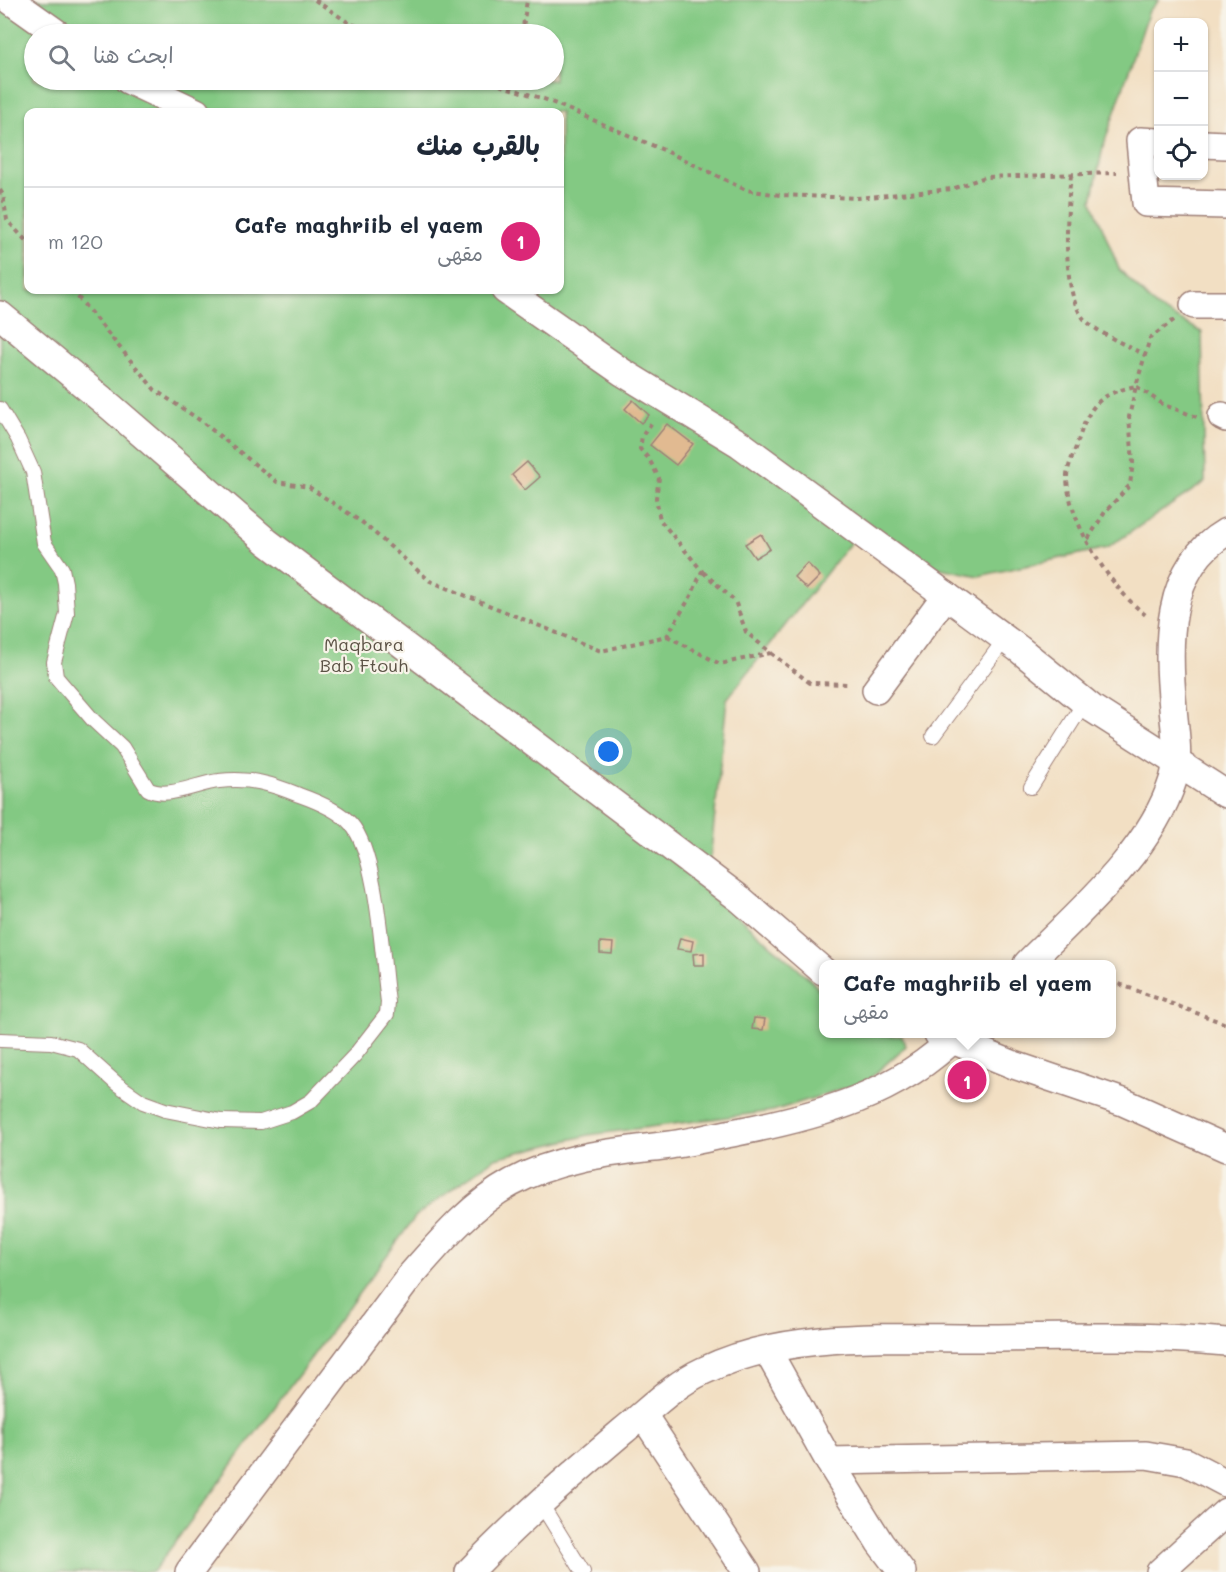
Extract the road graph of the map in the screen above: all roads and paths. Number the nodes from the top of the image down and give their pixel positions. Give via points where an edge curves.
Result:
1 (10, 0) edge
2 (315, 0) edge
3 (527, 0) edge
4 (44, 24) edge
5 (352, 24) edge
6 (523, 24) edge
7 (149, 90) edge
8 (514, 90) edge
9 (188, 108) edge
10 (1154, 142) edge
11 (1208, 144) edge
12 (1226, 145) edge
13 (1143, 172) junction
14 (1071, 175) junction
15 (0, 190) edge
16 (1226, 205) edge
17 (24, 239) edge
18 (75, 294) edge
19 (511, 294) edge
20 (1194, 305) joint
21 (1226, 305) edge
22 (0, 315) edge
23 (1145, 355) junction
24 (1137, 386) junction
25 (669, 400) junction
26 (0, 409) edge
27 (1224, 417) edge
28 (1226, 532) edge
29 (1088, 539) junction
30 (702, 572) junction
31 (946, 595) junction
32 (1169, 632) junction
33 (667, 636) junction
34 (1005, 639) junction
35 (771, 653) junction
36 (876, 690) joint
37 (1084, 703) junction
38 (933, 736) dead end
39 (1176, 763) junction
40 (1032, 787) dead end
41 (1226, 794) edge
42 (1031, 960) edge
43 (819, 967) edge
44 (1116, 983) edge
45 (1226, 1024) edge
46 (947, 1038) edge
47 (953, 1038) edge
48 (0, 1040) edge
49 (1226, 1148) edge
50 (1226, 1342) edge
51 (767, 1350) junction
52 (643, 1415) junction
53 (830, 1461) junction
54 (1226, 1483) edge
55 (540, 1502) junction
56 (1226, 1512) edge
57 (480, 1568) edge
58 (189, 1572) edge
59 (583, 1572) edge
60 (747, 1572) edge
61 (902, 1572) edge
62 (1160, 1572) edge

1 - 4 street
2 - 5 path
3 - 6 path
7 - 9 street
8 - 14 path via 668,152 746,190 857,198 952,189 985,177
10 - 13 street via 1140,141
11 - 12 street
13 - 14 path
13 - 16 street via 1146,203
14 - 23 path via 1066,225 1073,304 1086,321
15 - 17 path via 7,220
18 - 33 path via 155,390 277,482 309,487 354,517 430,581 601,651
19 - 25 street
20 - 21 street
20 - 23 path via 1150,338
22 - 43 street via 267,542 760,914
23 - 24 path
24 - 27 path via 1164,405 1194,417
24 - 29 path via 1129,417 1133,462 1130,485 1105,512
24 - 29 path via 1111,392 1087,414 1067,474 1071,507
25 - 30 path via 642,436 640,449 659,478 656,498 660,520
25 - 31 street via 740,444
26 - 48 lane via 33,472 44,543 62,569 65,583 67,614 54,662 56,678 123,747 153,792 219,781 255,780 319,802 350,822 361,837 370,867 388,1002 387,1014 311,1101 261,1122 221,1121 165,1110 143,1102 117,1084 78,1049 51,1042
28 - 32 street via 1198,553 1187,572
29 - 32 path via 1100,564 1138,609
30 - 33 path
30 - 35 path via 735,601 746,632
31 - 34 street
31 - 36 street
32 - 39 street
33 - 35 path via 720,664
34 - 37 street
34 - 38 lane
35 - 36 path via 810,682 838,682
37 - 39 street
37 - 40 lane
39 - 41 street
39 - 42 street via 1167,796 1137,846 1085,908
44 - 45 path
46 - 58 street via 884,1089 824,1112 786,1123 565,1162 513,1182 492,1195 448,1234 411,1275
47 - 49 street via 1014,1065 1123,1102
50 - 51 street via 1051,1337 884,1339 795,1344
51 - 52 street via 701,1371
51 - 53 street
52 - 55 street
52 - 60 street
53 - 54 street via 1146,1455 1186,1461
53 - 61 street
55 - 57 street
55 - 59 lane
56 - 62 street

